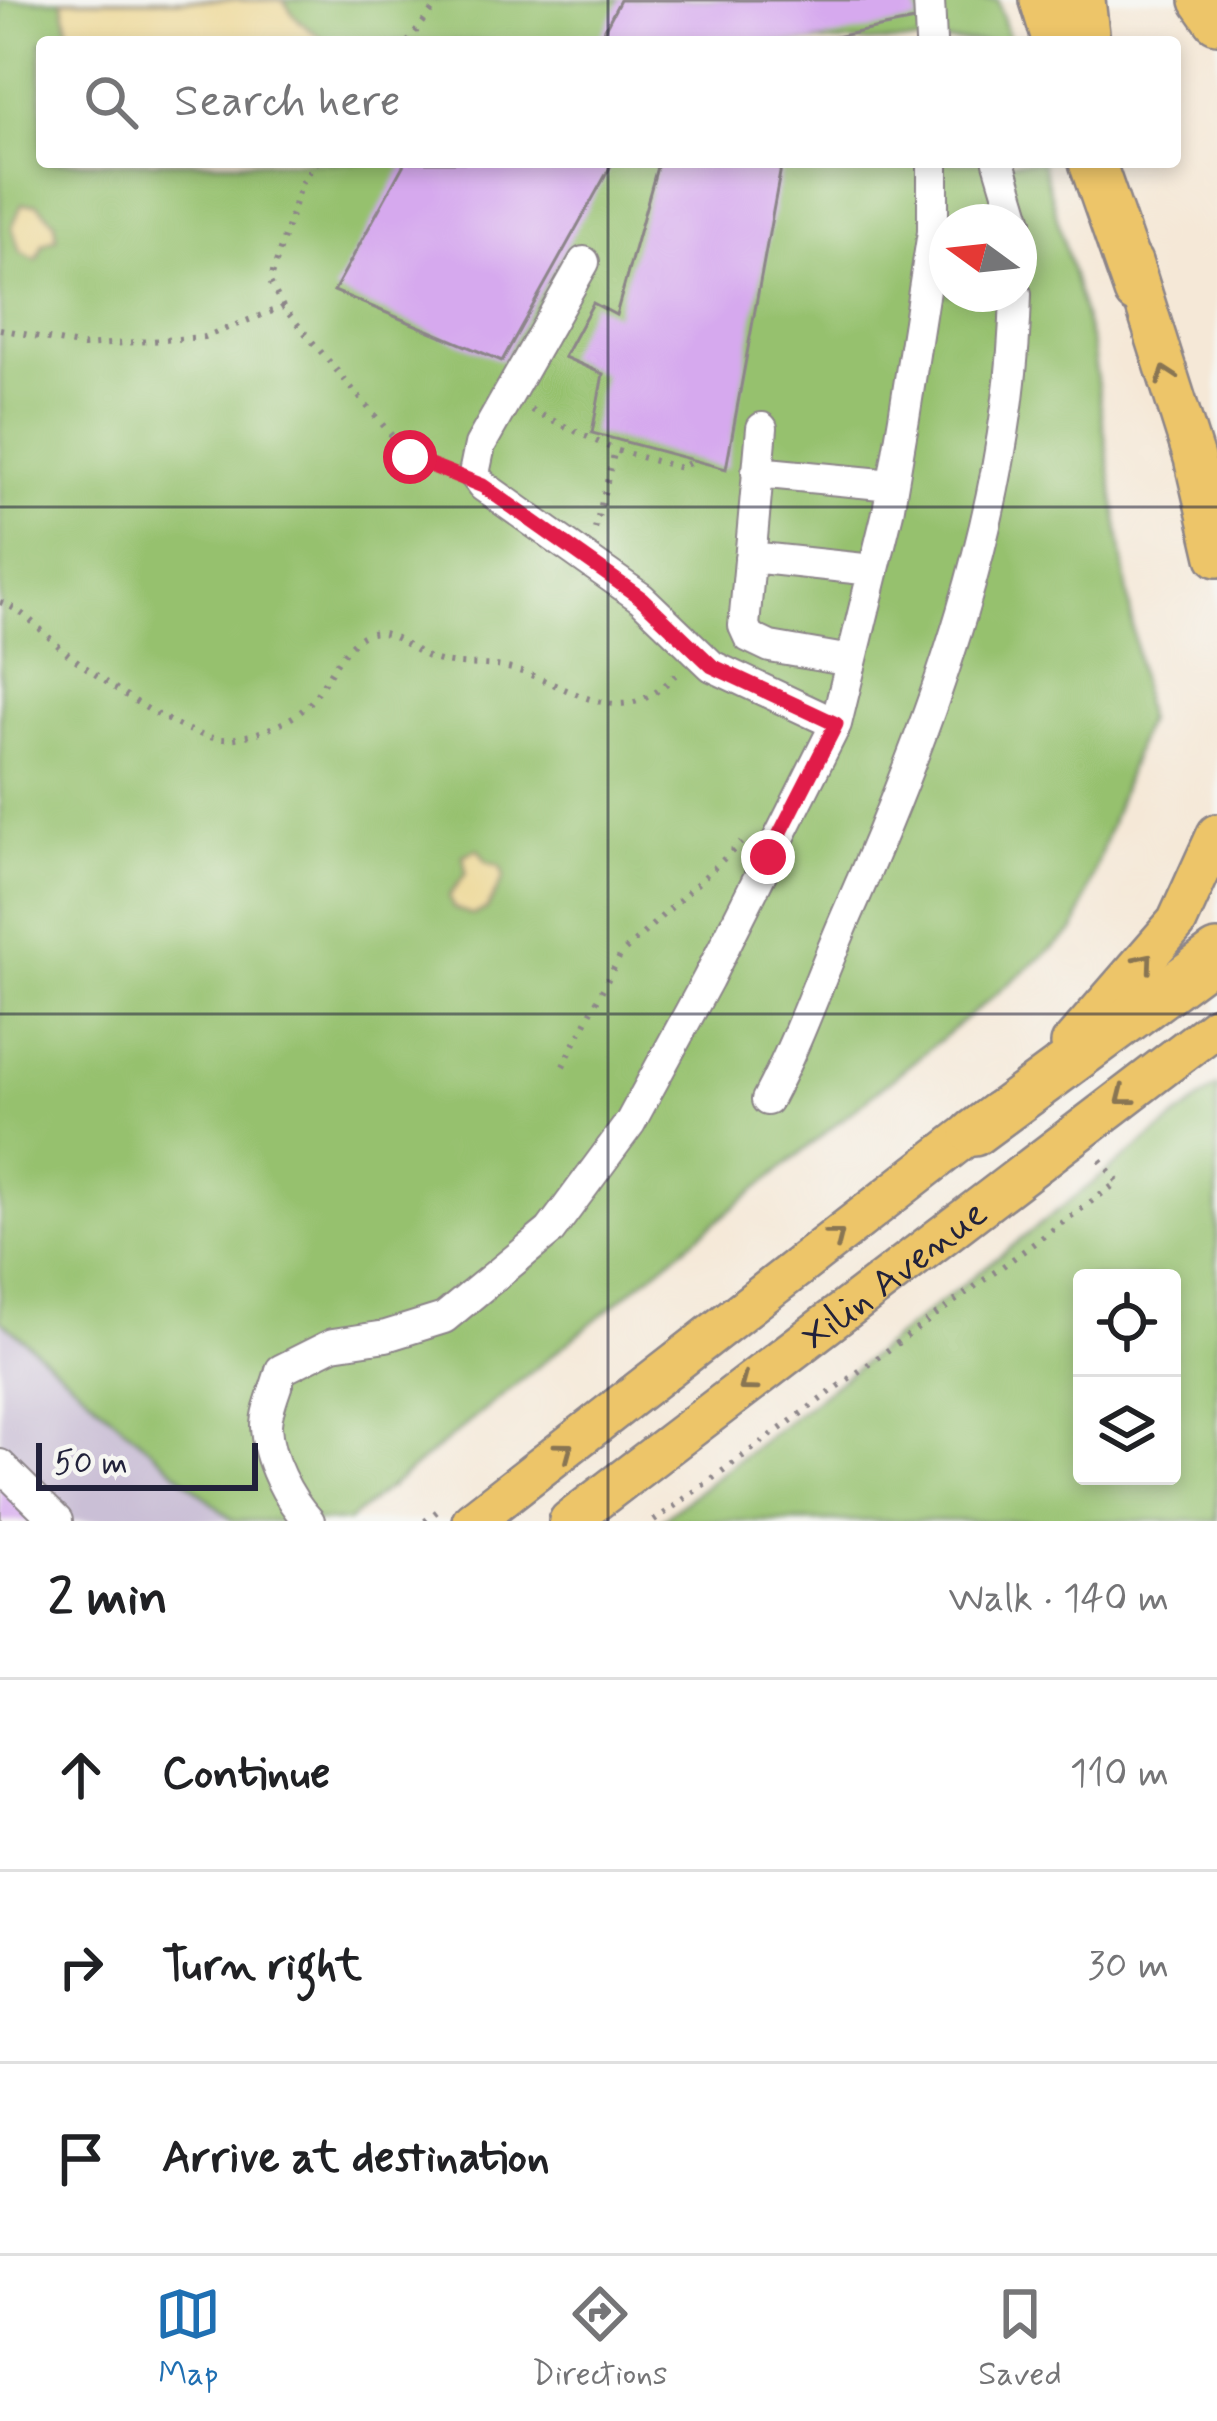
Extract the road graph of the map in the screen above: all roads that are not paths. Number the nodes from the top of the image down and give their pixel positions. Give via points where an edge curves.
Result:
1 (1043, 0) edge
2 (1085, 0) edge
3 (1203, 0) edge
4 (1217, 20) edge
5 (1054, 36) edge
6 (1089, 36) edge
7 (933, 168) edge
8 (1001, 168) edge
9 (1094, 168) edge
10 (1116, 168) edge
11 (1012, 204) edge
12 (584, 262) dead end
13 (1137, 292) junction
14 (1015, 312) edge
15 (761, 428) dead end
16 (758, 472) junction
17 (892, 485) junction
18 (750, 557) junction
19 (1217, 557) edge
20 (873, 570) junction
21 (851, 661) junction
22 (836, 724) junction
23 (1217, 834) edge
24 (1217, 954) edge
25 (1217, 1026) edge
26 (767, 1100) dead end
27 (974, 1133) junction
28 (0, 1465) edge
29 (58, 1521) edge
30 (309, 1521) edge
31 (472, 1521) edge
32 (569, 1521) edge

1 - 5 highway
2 - 6 main road
3 - 4 highway
7 - 17 lane via 933,232
8 - 11 lane
9 - 13 highway
10 - 13 main road
12 - 22 lane via 475,459 474,474 641,598 712,666
19 -> 13 main road via 1194,458
14 - 26 lane via 998,458 931,719
15 - 16 lane
16 - 17 lane
16 - 18 lane
17 - 20 lane
18 - 20 lane
18 - 21 lane via 749,637
20 - 21 lane
21 - 22 lane
22 - 30 lane via 630,1123 550,1231 444,1318 333,1344 281,1370 266,1424 275,1462
27 -> 23 main road, Xilin Avenue via 1093,1024 1177,922
24 - 27 highway
25 -> 32 main road, Xilin Avenue
31 -> 27 main road, Xilin Avenue
28 - 29 lane

